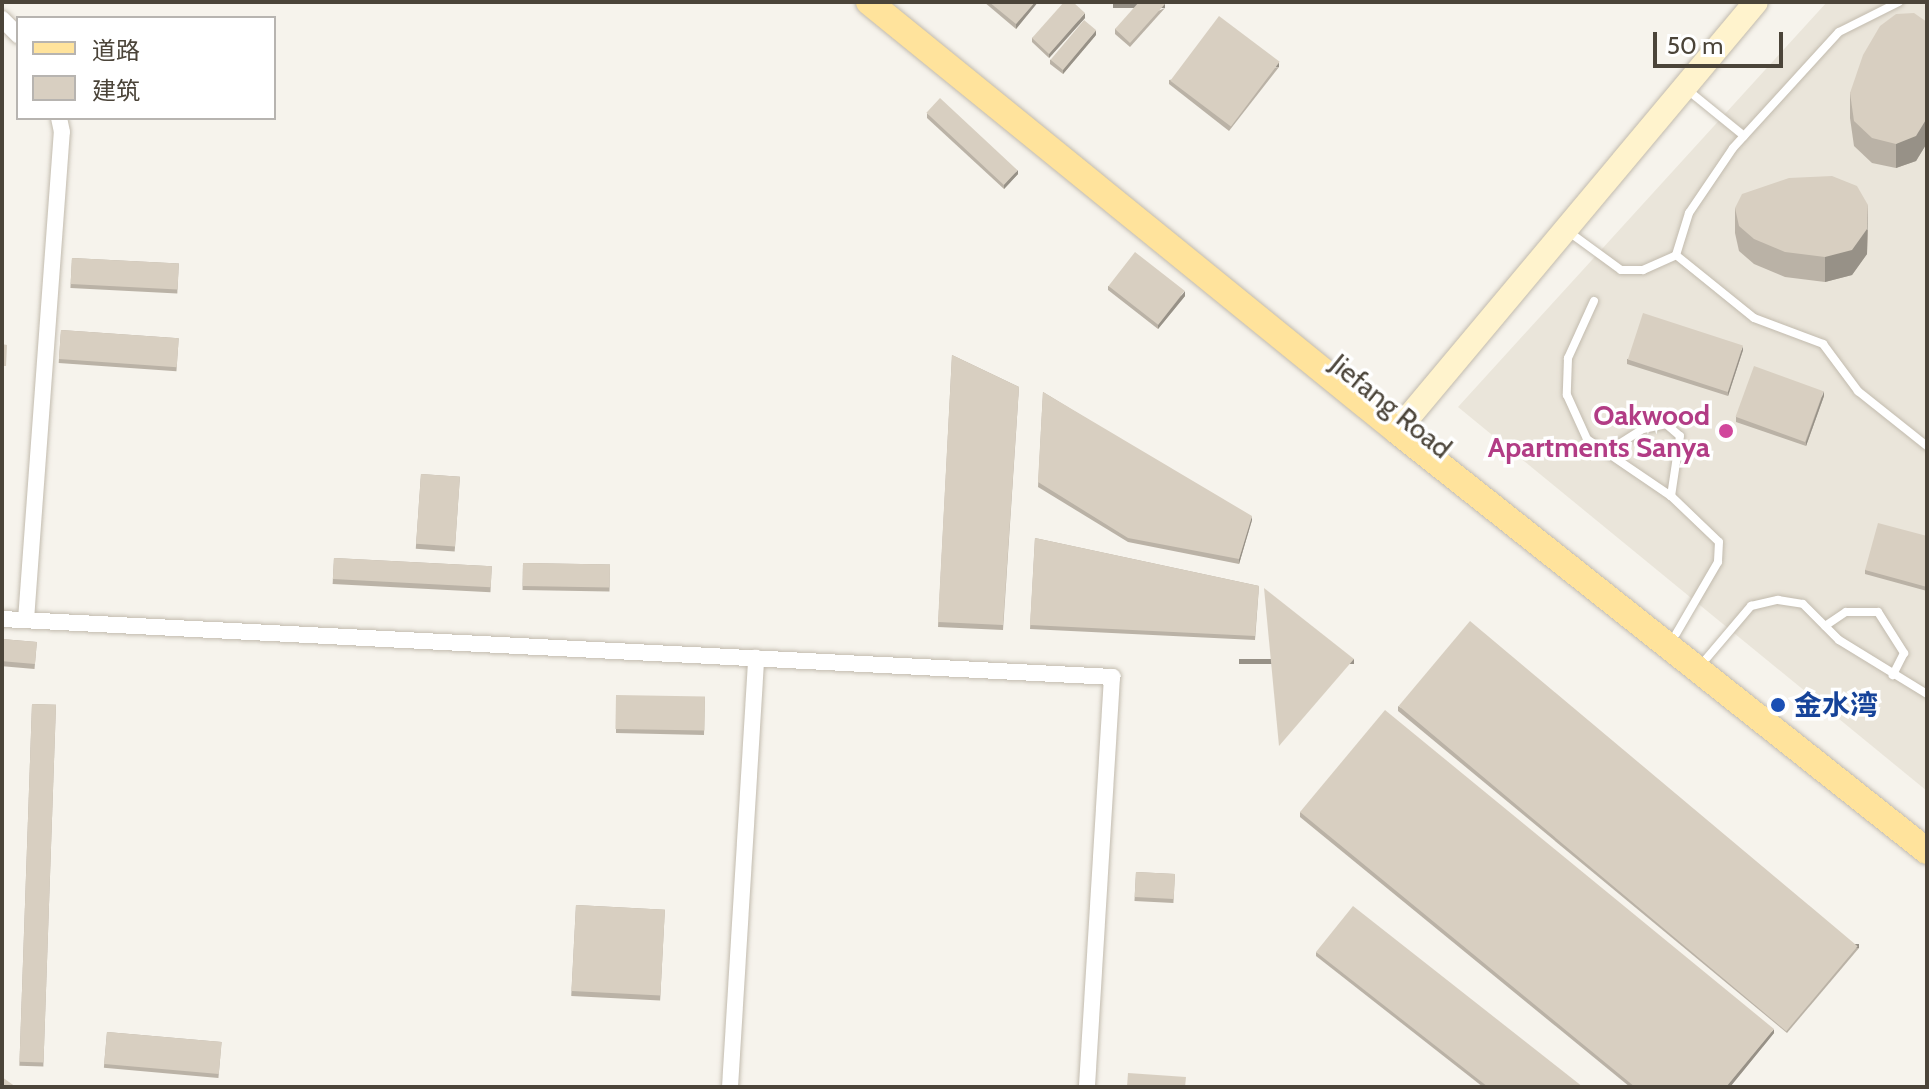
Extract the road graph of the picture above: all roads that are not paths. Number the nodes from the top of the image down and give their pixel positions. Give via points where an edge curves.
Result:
1 (869, 2) edge
2 (897, 2) edge
3 (1756, 2) edge
4 (1899, 2) edge
5 (1685, 87) junction
6 (59, 120) edge
7 (1744, 136) junction
8 (1566, 229) junction
9 (1676, 255) junction
10 (1594, 301) dead end
11 (1402, 425) junction
12 (1927, 446) edge
13 (1605, 453) junction
14 (1671, 496) junction
15 (2, 619) edge
16 (26, 620) junction
17 (1825, 626) junction
18 (1676, 634) junction
19 (756, 658) junction
20 (1706, 659) junction
21 (1893, 675) junction
22 (1927, 694) edge
23 (1927, 835) edge
24 (1927, 851) edge
25 (730, 1087) edge
26 (1087, 1087) edge

1 - 11 main road
2 - 11 main road, Jiefang Road
3 - 5 street
4 - 7 lane via 1839,32
5 - 7 lane
5 - 8 street
6 - 16 street
7 - 9 lane via 1689,213
8 - 9 lane via 1621,270 1643,270
8 - 11 street
9 - 12 lane via 1754,318 1823,344 1858,391
10 - 13 lane via 1568,358 1567,395 1587,439
11 - 18 main road, Jiefang Road
11 - 24 main road
13 - 14 lane
13 - 14 lane via 1643,429 1666,424 1680,436
14 - 18 lane via 1719,542 1718,562
15 - 16 street
16 - 19 street
17 - 20 lane via 1803,604 1778,600 1751,606
17 - 21 lane
17 - 21 lane via 1846,612 1878,612 1904,653
18 - 20 main road, Jiefang Road
19 - 25 street
19 - 26 street via 1112,677
20 - 23 main road, Jiefang Road
21 - 22 lane

